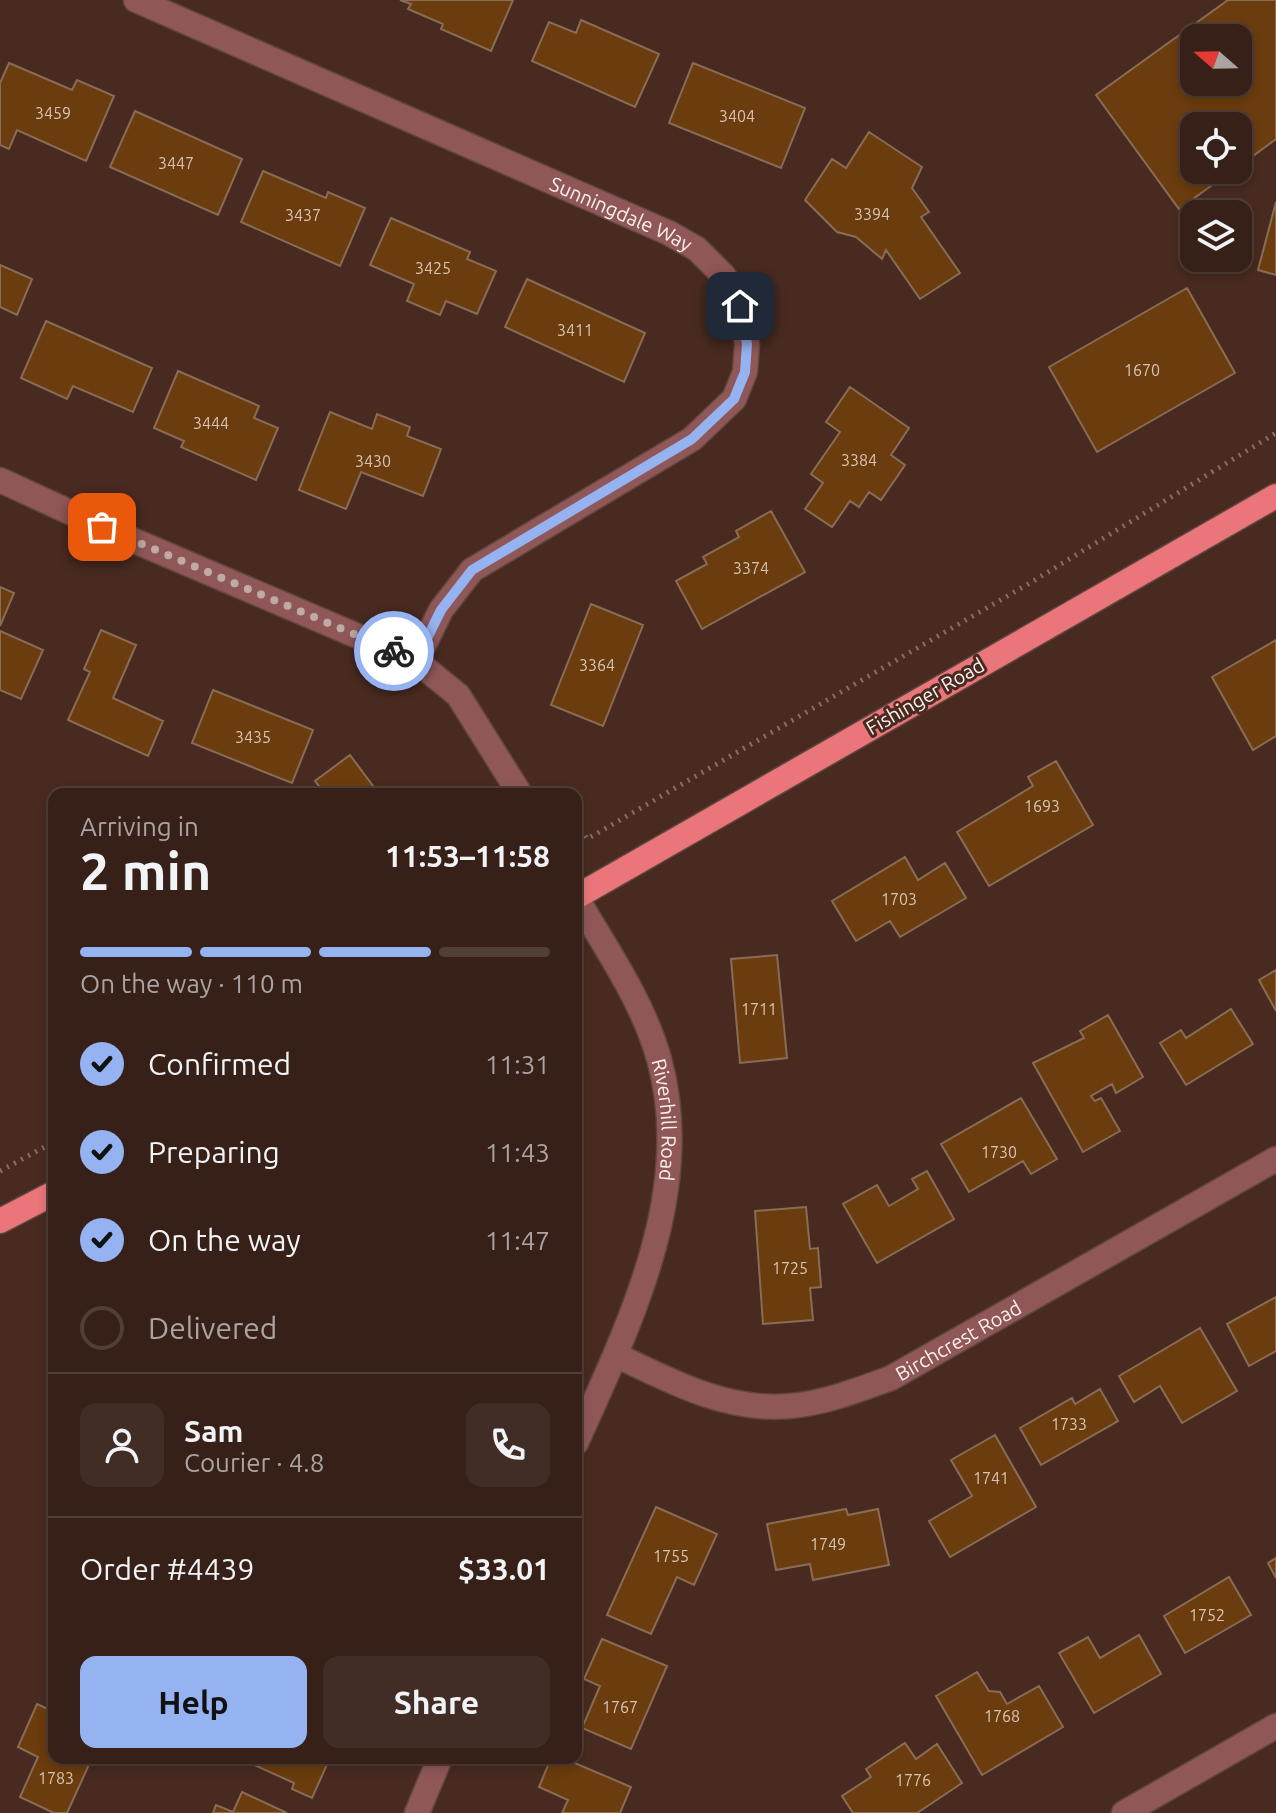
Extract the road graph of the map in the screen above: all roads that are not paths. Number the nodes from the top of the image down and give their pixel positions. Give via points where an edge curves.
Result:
1 (136, 0) edge
2 (0, 480) edge
3 (1276, 496) edge
4 (416, 661) junction
5 (516, 788) edge
6 (582, 894) edge
7 (582, 907) edge
8 (1276, 1159) edge
9 (48, 1196) edge
10 (0, 1221) edge
11 (616, 1355) junction
12 (582, 1430) edge
13 (1276, 1726) edge
14 (437, 1764) edge
15 (417, 1813) edge
16 (1124, 1813) edge

1 - 4 street, Sunningdale Way via 669,233 697,249 724,276 740,306 747,344 745,372 734,399 692,439 472,570 441,610
2 - 4 street
3 - 6 main road, Fishinger Road
4 - 5 street via 458,695
7 - 11 street, Riverhill Road via 643,1013 660,1060 671,1134 662,1219
8 - 11 street, Birchcrest Road via 891,1378 839,1397 789,1406 738,1402 686,1389
9 - 10 main road
11 - 12 street, Riverhill Road
13 - 16 street
14 - 15 street

